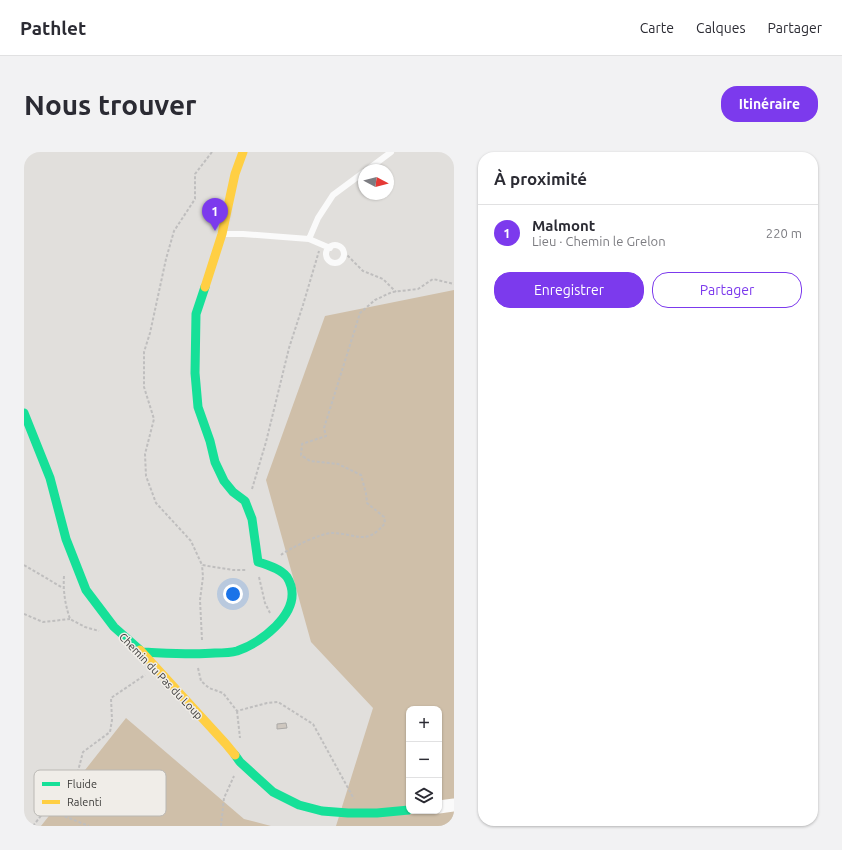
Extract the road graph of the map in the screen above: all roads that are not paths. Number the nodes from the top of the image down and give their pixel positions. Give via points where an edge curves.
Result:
1 (243, 152) edge
2 (391, 152) edge
3 (375, 164) edge
4 (358, 177) edge
5 (222, 234) junction
6 (309, 239) junction
7 (330, 248) junction
8 (24, 413) edge
9 (142, 652) junction
10 (454, 805) edge
11 (442, 807) edge
12 (406, 810) edge

1 - 5 street via 235,174
2 - 3 lane
4 - 6 lane via 333,196 318,218
5 - 6 lane
5 - 9 street via 196,314 195,373 198,407 224,481 245,501 252,519 258,566 268,565 289,579 292,593 289,611 280,623 258,641 235,652
6 - 7 lane
7 - 7 lane via 342,248 344,256 341,261 330,261 327,256
8 - 9 street, Chemin du Pas du Loup via 50,478 66,539 86,590 114,627
9 - 12 street, Chemin du Pas du Loup via 240,762 273,792 299,805 322,811 348,814
10 - 11 street

